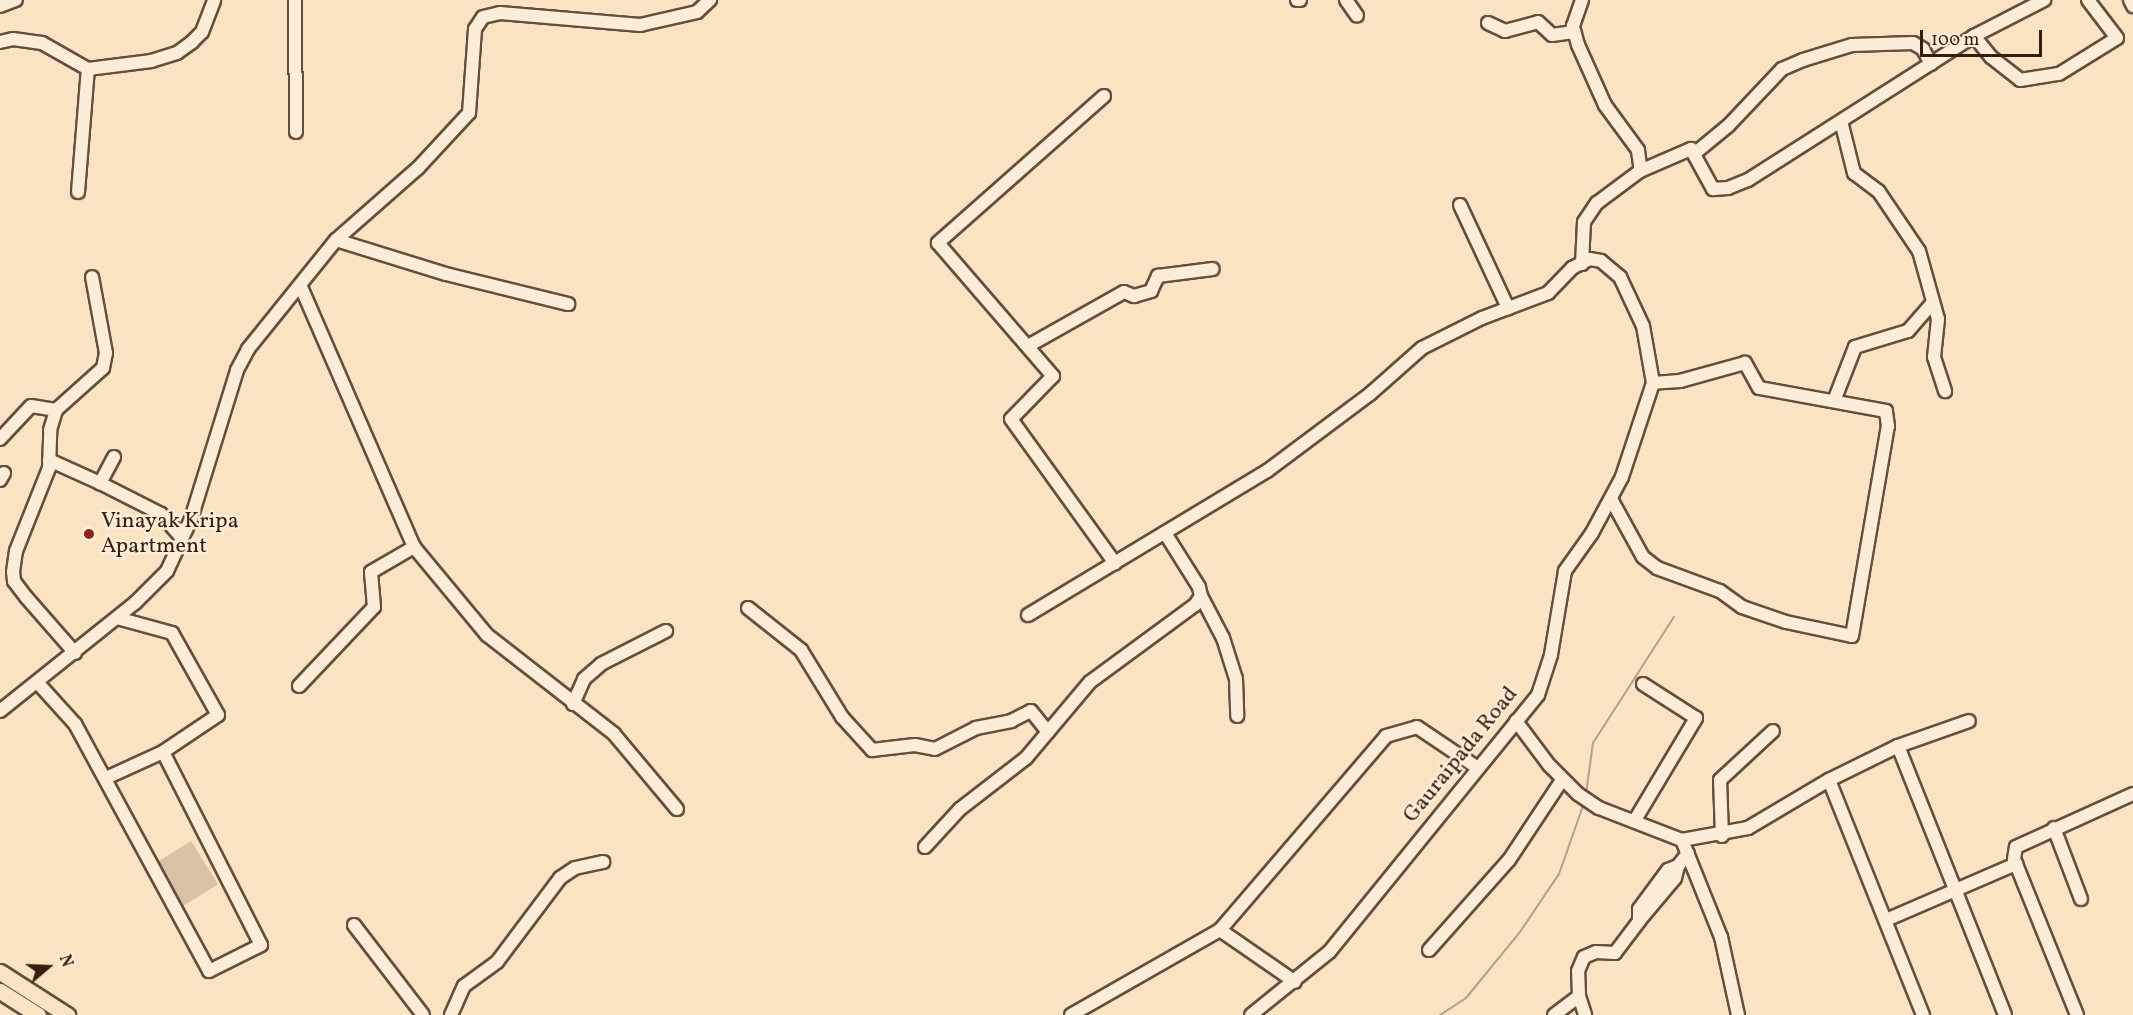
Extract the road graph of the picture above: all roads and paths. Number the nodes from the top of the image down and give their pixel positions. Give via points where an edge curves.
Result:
1 (16, 0) edge
2 (214, 0) edge
3 (295, 0) edge
4 (710, 0) edge
5 (1346, 0) edge
6 (1582, 0) edge
7 (2044, 0) edge
8 (2088, 0) edge
9 (2130, 0) edge
10 (0, 6) edge
11 (2133, 6) edge
12 (1357, 15) dead end
13 (1488, 23) dead end
14 (1574, 32) junction
15 (1974, 36) junction
16 (0, 42) edge
17 (1930, 64) junction
18 (88, 69) junction
19 (1104, 96) dead end
20 (1841, 121) junction
21 (296, 132) dead end
22 (1694, 154) junction
23 (1640, 171) junction
24 (78, 192) dead end
25 (1460, 205) dead end
26 (336, 240) junction
27 (1582, 264) junction
28 (1213, 269) dead end
29 (92, 277) dead end
30 (301, 287) junction
31 (1932, 303) junction
32 (568, 304) dead end
33 (1508, 308) junction
34 (1028, 346) junction
35 (1653, 383) junction
36 (1945, 391) dead end
37 (1834, 401) junction
38 (56, 410) junction
39 (0, 439) edge
40 (114, 457) dead end
41 (49, 460) junction
42 (100, 483) junction
43 (1611, 499) junction
44 (1165, 533) junction
45 (182, 538) junction
46 (414, 547) junction
47 (1115, 563) junction
48 (1201, 596) junction
49 (748, 608) dead end
50 (1028, 615) dead end
51 (117, 618) junction
52 (666, 631) dead end
53 (75, 652) junction
54 (37, 682) junction
55 (1643, 684) dead end
56 (299, 686) dead end
57 (573, 704) junction
58 (0, 711) edge
59 (1237, 716) dead end
60 (1516, 721) junction
61 (1968, 721) dead end
62 (1773, 731) dead end
63 (1048, 732) junction
64 (1898, 746) junction
65 (163, 752) junction
66 (1478, 768) junction
67 (106, 778) junction
68 (1562, 780) junction
69 (1829, 780) junction
70 (2133, 794) edge
71 (677, 809) dead end
72 (1635, 820) junction
73 (2054, 828) junction
74 (1722, 836) junction
75 (1682, 840) junction
76 (925, 847) dead end
77 (1688, 853) junction
78 (603, 862) dead end
79 (2016, 864) junction
80 (1956, 890) junction
81 (2081, 899) dead end
82 (1886, 920) junction
83 (354, 926) dead end
84 (1220, 930) junction
85 (1429, 950) dead end
86 (0, 972) edge
87 (1295, 982) junction
88 (0, 991) edge
89 (1578, 996) junction
90 (46, 1002) junction
91 (37, 1015) edge
92 (67, 1015) edge
93 (423, 1015) edge
94 (451, 1015) edge
95 (1071, 1015) edge
96 (1251, 1015) edge
97 (1554, 1015) edge
98 (1585, 1015) edge
99 (1738, 1015) edge
100 (1923, 1015) edge
101 (2005, 1015) edge
102 (2077, 1015) edge

1 - 10 street
2 - 18 street via 202,32 177,53 151,61
3 - 21 street
4 - 26 street via 697,12 640,25 500,13 483,17 475,29 469,113 418,168
5 - 12 street
6 - 14 street via 1574,13
7 - 15 street
8 - 15 street via 2117,38 2059,74 2019,80 1991,57
9 - 11 street
13 - 14 street via 1505,31 1538,22 1552,35
14 - 23 street via 1605,105 1638,150
15 - 17 street
16 - 18 street via 14,39 42,43
17 - 20 street
17 - 22 street via 1923,49 1913,43 1852,45 1803,60 1782,69 1736,118
18 - 24 street
19 - 34 street via 938,243
20 - 22 street via 1728,188 1713,189
20 - 31 street via 1854,173 1879,192 1919,251
22 - 23 street via 1691,149
23 - 27 street via 1597,203 1584,222
25 - 33 street
26 - 30 street
26 - 32 street via 446,274
27 - 33 street via 1548,293
27 - 35 street, Gauraipada Road via 1590,259 1601,261 1620,276 1642,326
28 - 34 street via 1158,276 1151,291 1134,296 1124,292
29 - 38 street via 106,353 103,368
30 - 45 street via 248,349 237,370
30 - 46 street
31 - 36 street via 1939,326 1935,369
31 - 37 street via 1908,331 1855,347
33 - 44 street via 1422,348 1370,394 1267,471
34 - 47 street via 1053,376 1011,419
35 - 37 street via 1680,381 1745,363 1759,388
35 - 43 street, Gauraipada Road via 1644,420
37 - 43 street via 1878,407 1888,417 1852,636 1786,622 1742,607 1720,591 1657,568 1643,557
38 - 39 street via 31,405
38 - 41 street via 50,430
40 - 42 street
41 - 42 street
41 - 53 street via 16,551 14,581
42 - 45 street via 161,514
43 - 60 street, Gauraipada Road via 1565,571 1545,675 1538,695
44 - 47 street
44 - 48 street
45 - 51 street via 168,571
46 - 56 street via 371,572 375,608
46 - 57 street via 487,635
47 - 50 street
48 - 59 street via 1223,638 1236,679
48 - 63 street via 1090,682
49 - 63 street via 801,650 842,717 872,750 915,746 935,749 976,728 1011,721 1031,711
51 - 53 street
51 - 65 street via 172,633 216,709 218,716
52 - 57 street via 601,664 584,679
53 - 54 street
54 - 58 street
54 - 67 street via 75,724
55 - 72 street via 1696,718
57 - 71 street via 614,734
60 - 66 street, Gauraipada Road
60 - 68 street
61 - 64 street
62 - 74 street via 1720,780
63 - 76 street via 1026,758 960,809
64 - 69 street
64 - 80 street
65 - 67 street
65 - 67 street via 261,945 209,971 157,881
66 - 84 street via 1417,727 1386,736
66 - 87 street, Gauraipada Road via 1329,952
68 - 72 street via 1599,808
68 - 85 street via 1509,860
69 - 74 street via 1748,828
69 - 82 street
70 - 73 street
72 - 75 street
73 - 79 street via 2016,847
73 - 81 street
74 - 75 street
75 - 77 street
77 - 89 street via 1678,866 1668,870 1639,909 1639,921 1615,953 1596,952 1584,957 1578,971
77 - 99 street via 1721,937
78 - 94 street via 575,868 560,878 497,962 464,986
79 - 80 street
79 - 102 street
80 - 82 street
80 - 101 street
82 - 100 street
83 - 93 street
84 - 87 street
84 - 95 street
86 - 90 main road
87 - 96 street, Gauraipada Road
88 - 91 main road
89 - 97 street
89 - 98 street
90 - 91 main road
90 - 92 main road

